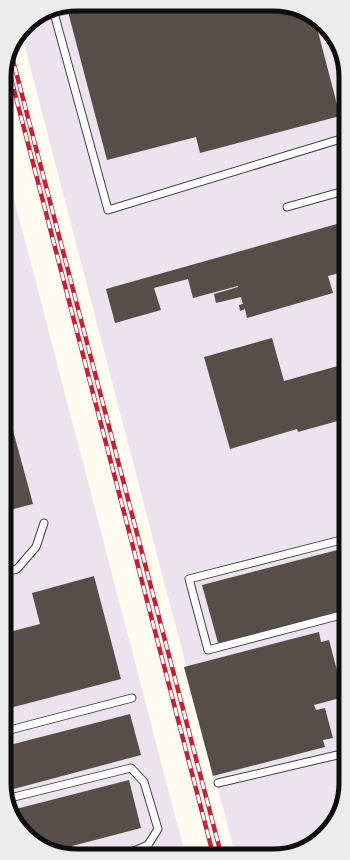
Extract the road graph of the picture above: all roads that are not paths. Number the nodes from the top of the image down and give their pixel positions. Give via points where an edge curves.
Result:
1 (54, 15) edge
2 (339, 140) edge
3 (339, 192) edge
4 (287, 207) dead end
5 (44, 523) dead end
6 (339, 541) edge
7 (11, 571) edge
8 (339, 616) edge
9 (132, 698) dead end
10 (11, 730) edge
11 (339, 754) edge
12 (218, 783) dead end
13 (13, 797) edge
14 (139, 849) edge

1 - 2 lane via 108,210
3 - 4 lane
5 - 7 lane via 36,547 17,569
6 - 8 lane via 189,579 208,650
9 - 10 lane
11 - 12 lane
13 - 14 lane via 131,768 144,782 158,829 148,845

